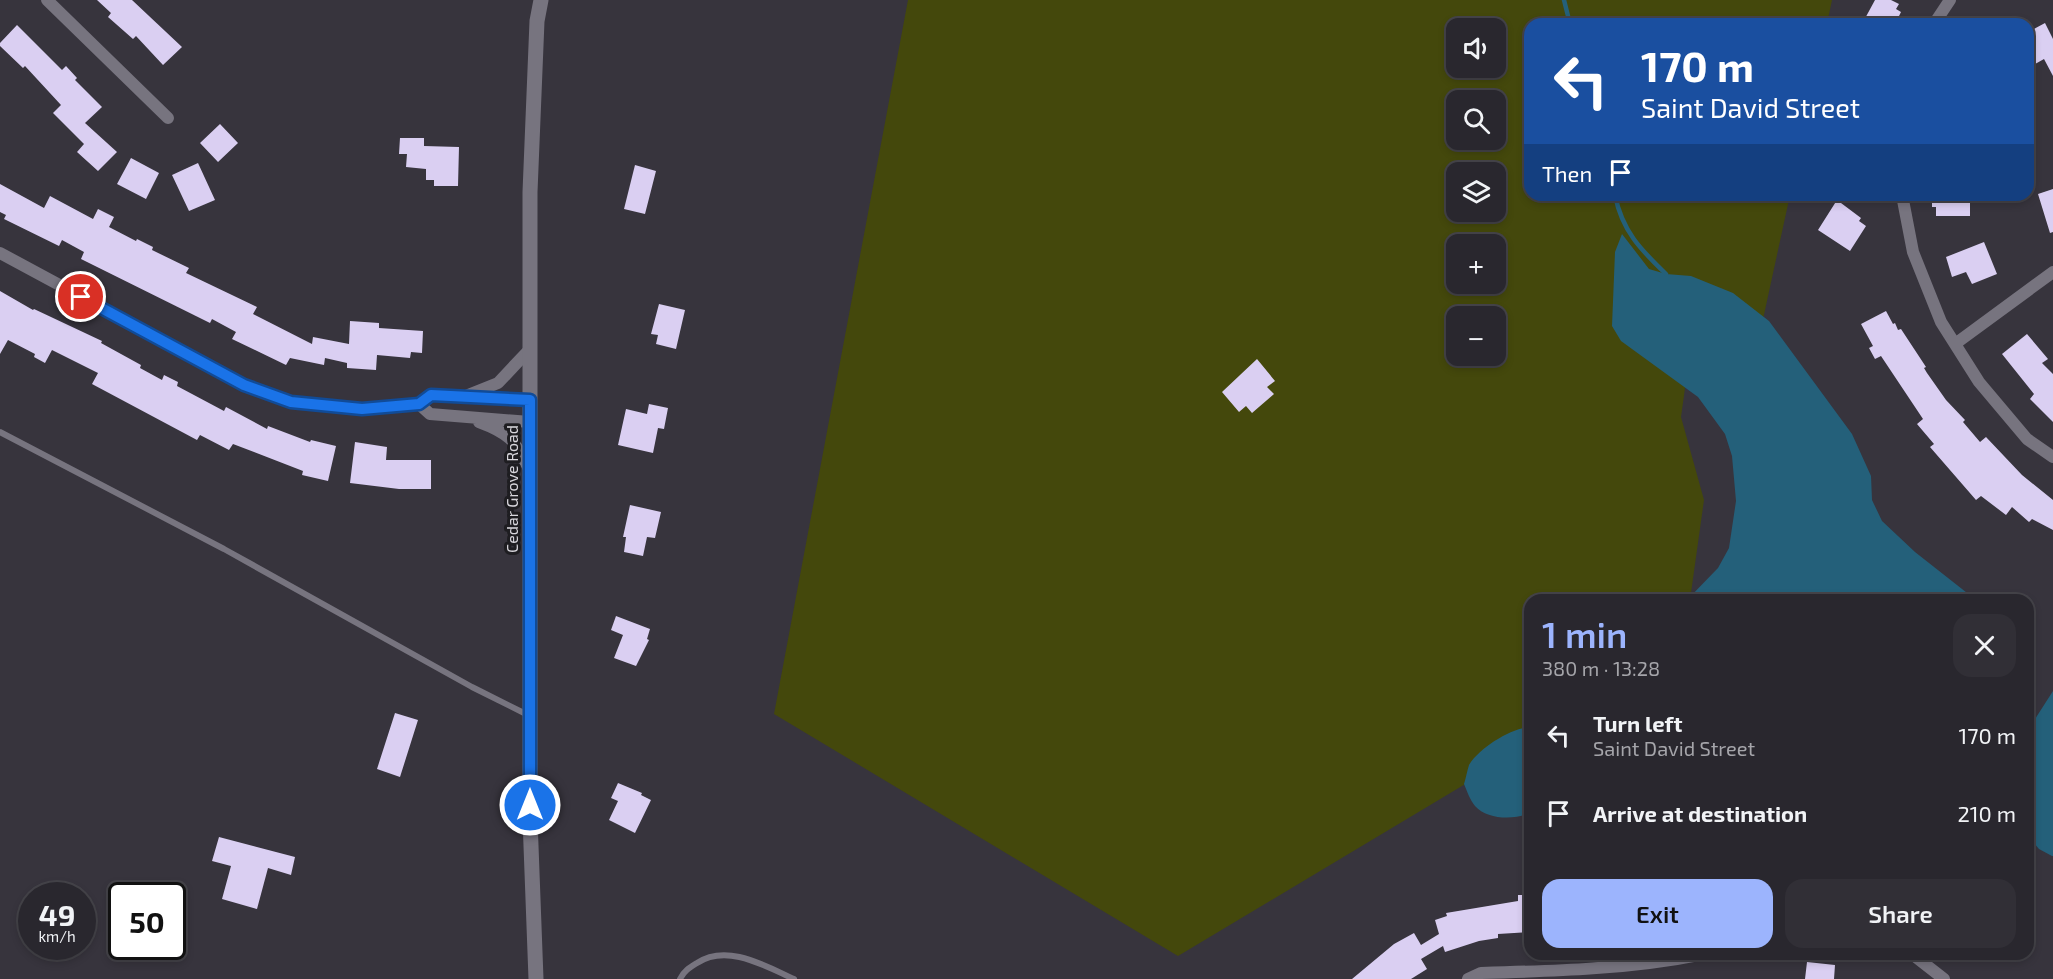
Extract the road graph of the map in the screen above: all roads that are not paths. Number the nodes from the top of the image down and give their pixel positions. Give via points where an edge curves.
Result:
1 (47, 0) edge
2 (541, 0) edge
3 (1950, 0) edge
4 (1938, 18) edge
5 (168, 118) dead end
6 (1903, 201) edge
7 (0, 253) edge
8 (2053, 272) edge
9 (1955, 344) junction
10 (530, 349) junction
11 (465, 396) junction
12 (530, 400) junction
13 (419, 404) junction
14 (464, 417) junction
15 (530, 422) junction
16 (0, 432) edge
17 (2053, 457) edge
18 (530, 471) junction
19 (530, 716) junction
20 (1675, 960) edge
21 (1920, 960) edge
22 (536, 979) edge
23 (680, 979) edge
24 (794, 979) edge
25 (1468, 979) edge
26 (1944, 979) edge

1 - 5 street
2 - 10 main road, Cedar Grove Road via 530,192
3 - 4 street
6 - 9 street via 1913,252 1941,322
7 - 13 street via 244,385 282,399 362,409
8 - 9 street
9 - 17 street via 1979,382 2027,439
10 - 11 street via 498,383
10 - 12 main road, Cedar Grove Road
11 - 12 street
11 - 13 street via 431,395
12 - 15 main road, Cedar Grove Road
13 - 14 street via 430,414
14 - 15 street
14 - 18 street via 508,434
15 - 18 main road, Cedar Grove Road
16 - 19 lane
18 - 19 main road, Cedar Grove Road
19 - 22 main road, Cedar Grove Road
20 - 25 street via 1578,970 1481,973
21 - 26 street
23 - 24 lane via 683,972 705,958 728,954

